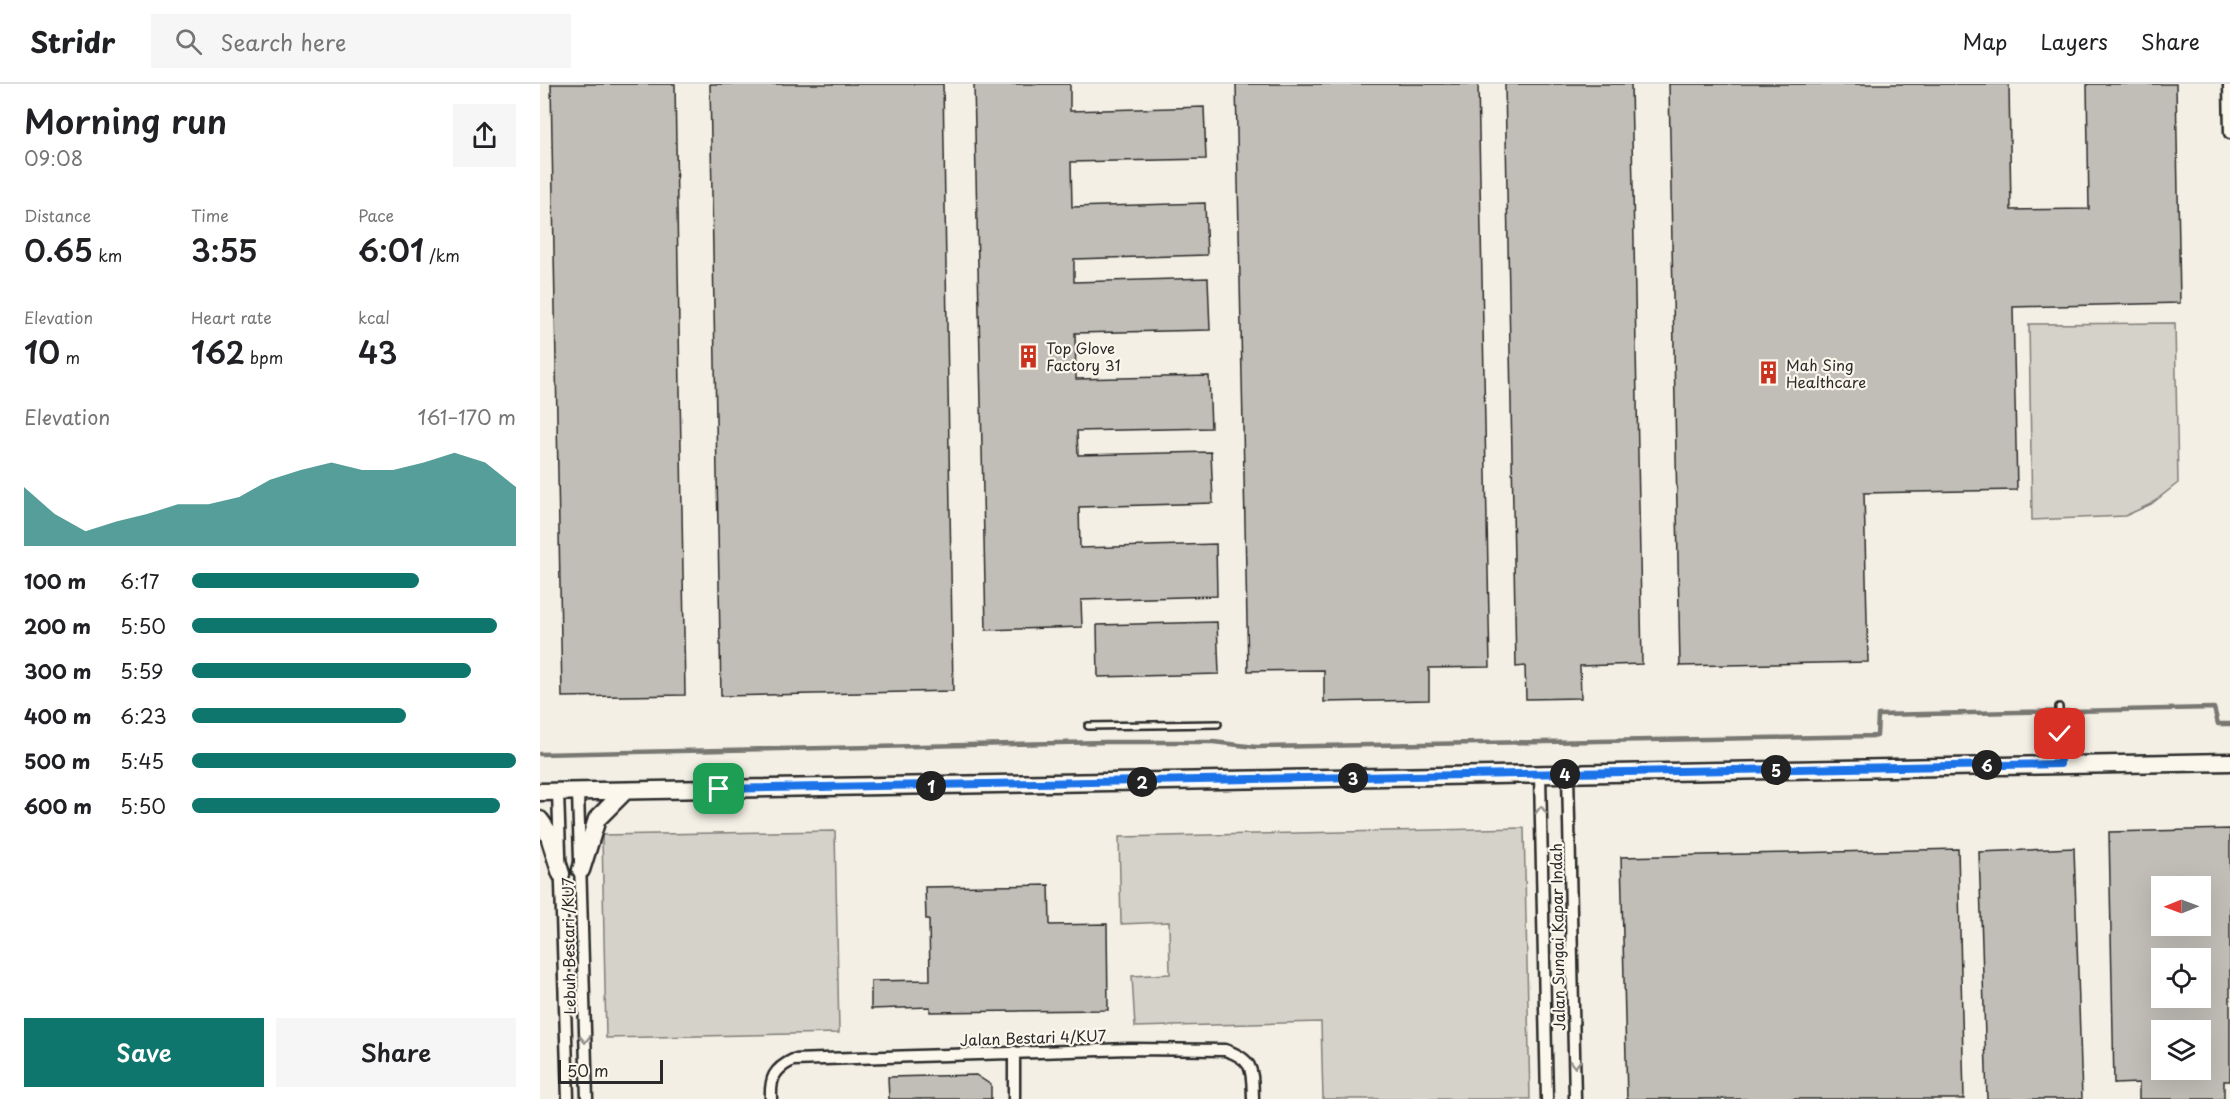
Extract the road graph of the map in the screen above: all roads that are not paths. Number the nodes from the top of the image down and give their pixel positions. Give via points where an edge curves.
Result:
1 (2229, 84) edge
2 (2230, 133) edge
3 (2059, 707) dead end
4 (1218, 724) dead end
5 (1088, 726) dead end
6 (2230, 762) edge
7 (2060, 764) junction
8 (1568, 774) junction
9 (1540, 775) junction
10 (625, 791) junction
11 (540, 792) edge
12 (558, 792) junction
13 (578, 792) junction
14 (540, 820) edge
15 (582, 870) junction
16 (561, 874) junction
17 (1014, 1052) junction
18 (569, 1086) junction
19 (562, 1099) edge
20 (568, 1099) edge
21 (587, 1099) edge
22 (771, 1099) edge
23 (1014, 1099) edge
24 (1253, 1099) edge
25 (1547, 1099) edge
26 (1575, 1099) edge

1 - 2 street
3 - 7 lane
4 - 5 lane
6 - 7 street
7 - 8 street
8 - 9 street
8 -> 26 street, Jalan Sungai Kapar Indah
9 - 10 street
25 -> 9 street, Jalan Sungai Kapar Indah
10 - 13 street
10 - 15 street via 597,819
11 - 12 street
12 - 13 street
12 - 16 street, Lebuh Bestari /KU7
13 - 15 street, Lebuh Bestari /KU7
14 - 16 street
15 -> 21 street, Lebuh Bestari /KU7
16 - 18 street, Lebuh Bestari /KU7
17 - 22 street, Jalan Bestari 4/KU7 via 793,1060 779,1067 771,1080
17 - 23 street
17 - 24 street, Jalan Bestari 4/KU7 via 1225,1050 1245,1059 1252,1070
18 - 19 street
18 - 20 street, Lebuh Bestari /KU7

